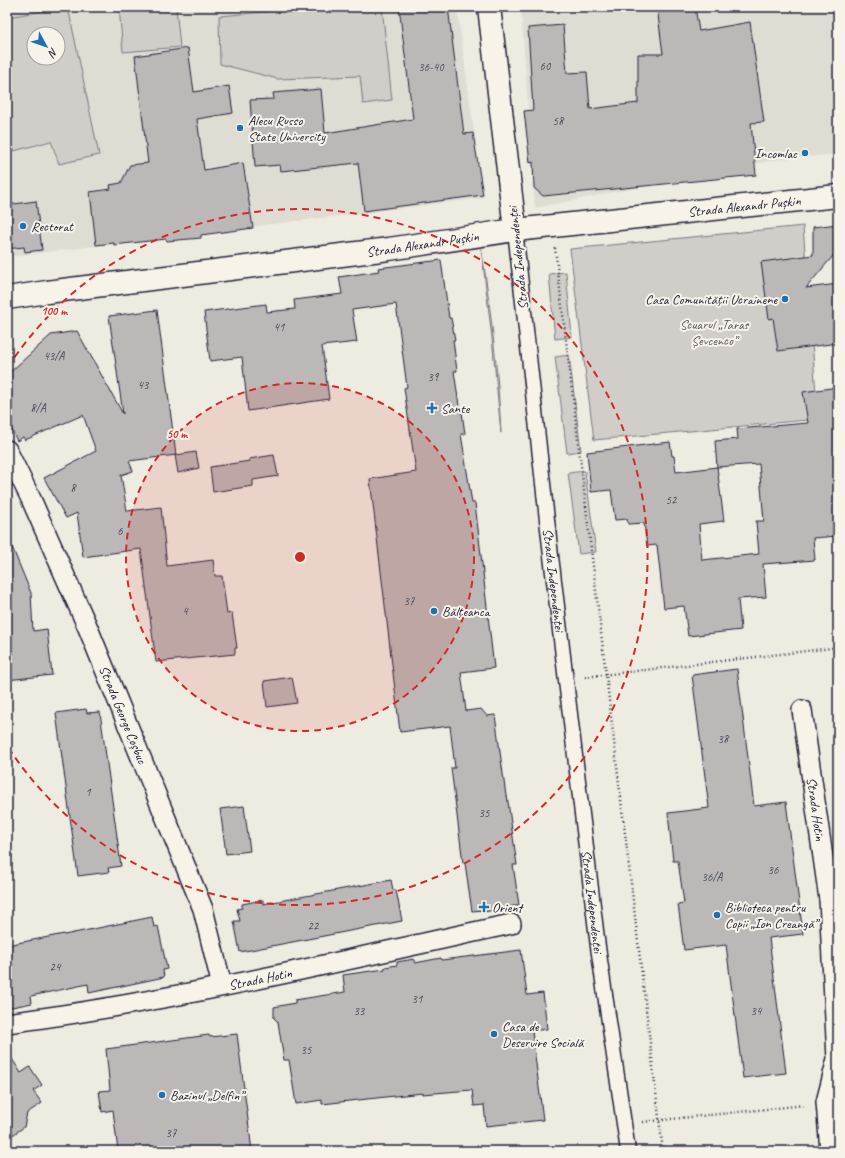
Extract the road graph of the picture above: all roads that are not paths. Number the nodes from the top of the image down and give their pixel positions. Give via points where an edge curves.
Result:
1 (489, 7) edge
2 (838, 196) edge
3 (515, 230) junction
4 (7, 298) edge
5 (7, 450) edge
6 (802, 710) dead end
7 (833, 898) edge
8 (511, 924) dead end
9 (222, 986) junction
10 (7, 1023) edge
11 (628, 1151) edge
12 (830, 1151) edge

1 - 3 street, Strada Independenței
2 - 3 street, Strada Alexandr Pușkin
3 - 4 street, Strada Alexandr Pușkin
3 - 11 street, Strada Independenței via 598,947
5 - 9 street, Strada George Coșbuc via 88,628 203,909
6 - 7 street, Strada Hotin
7 - 12 street, Strada Hotin via 837,1059 826,1102
8 - 9 street, Strada Hotin
9 - 10 street, Strada Hotin via 57,1017

